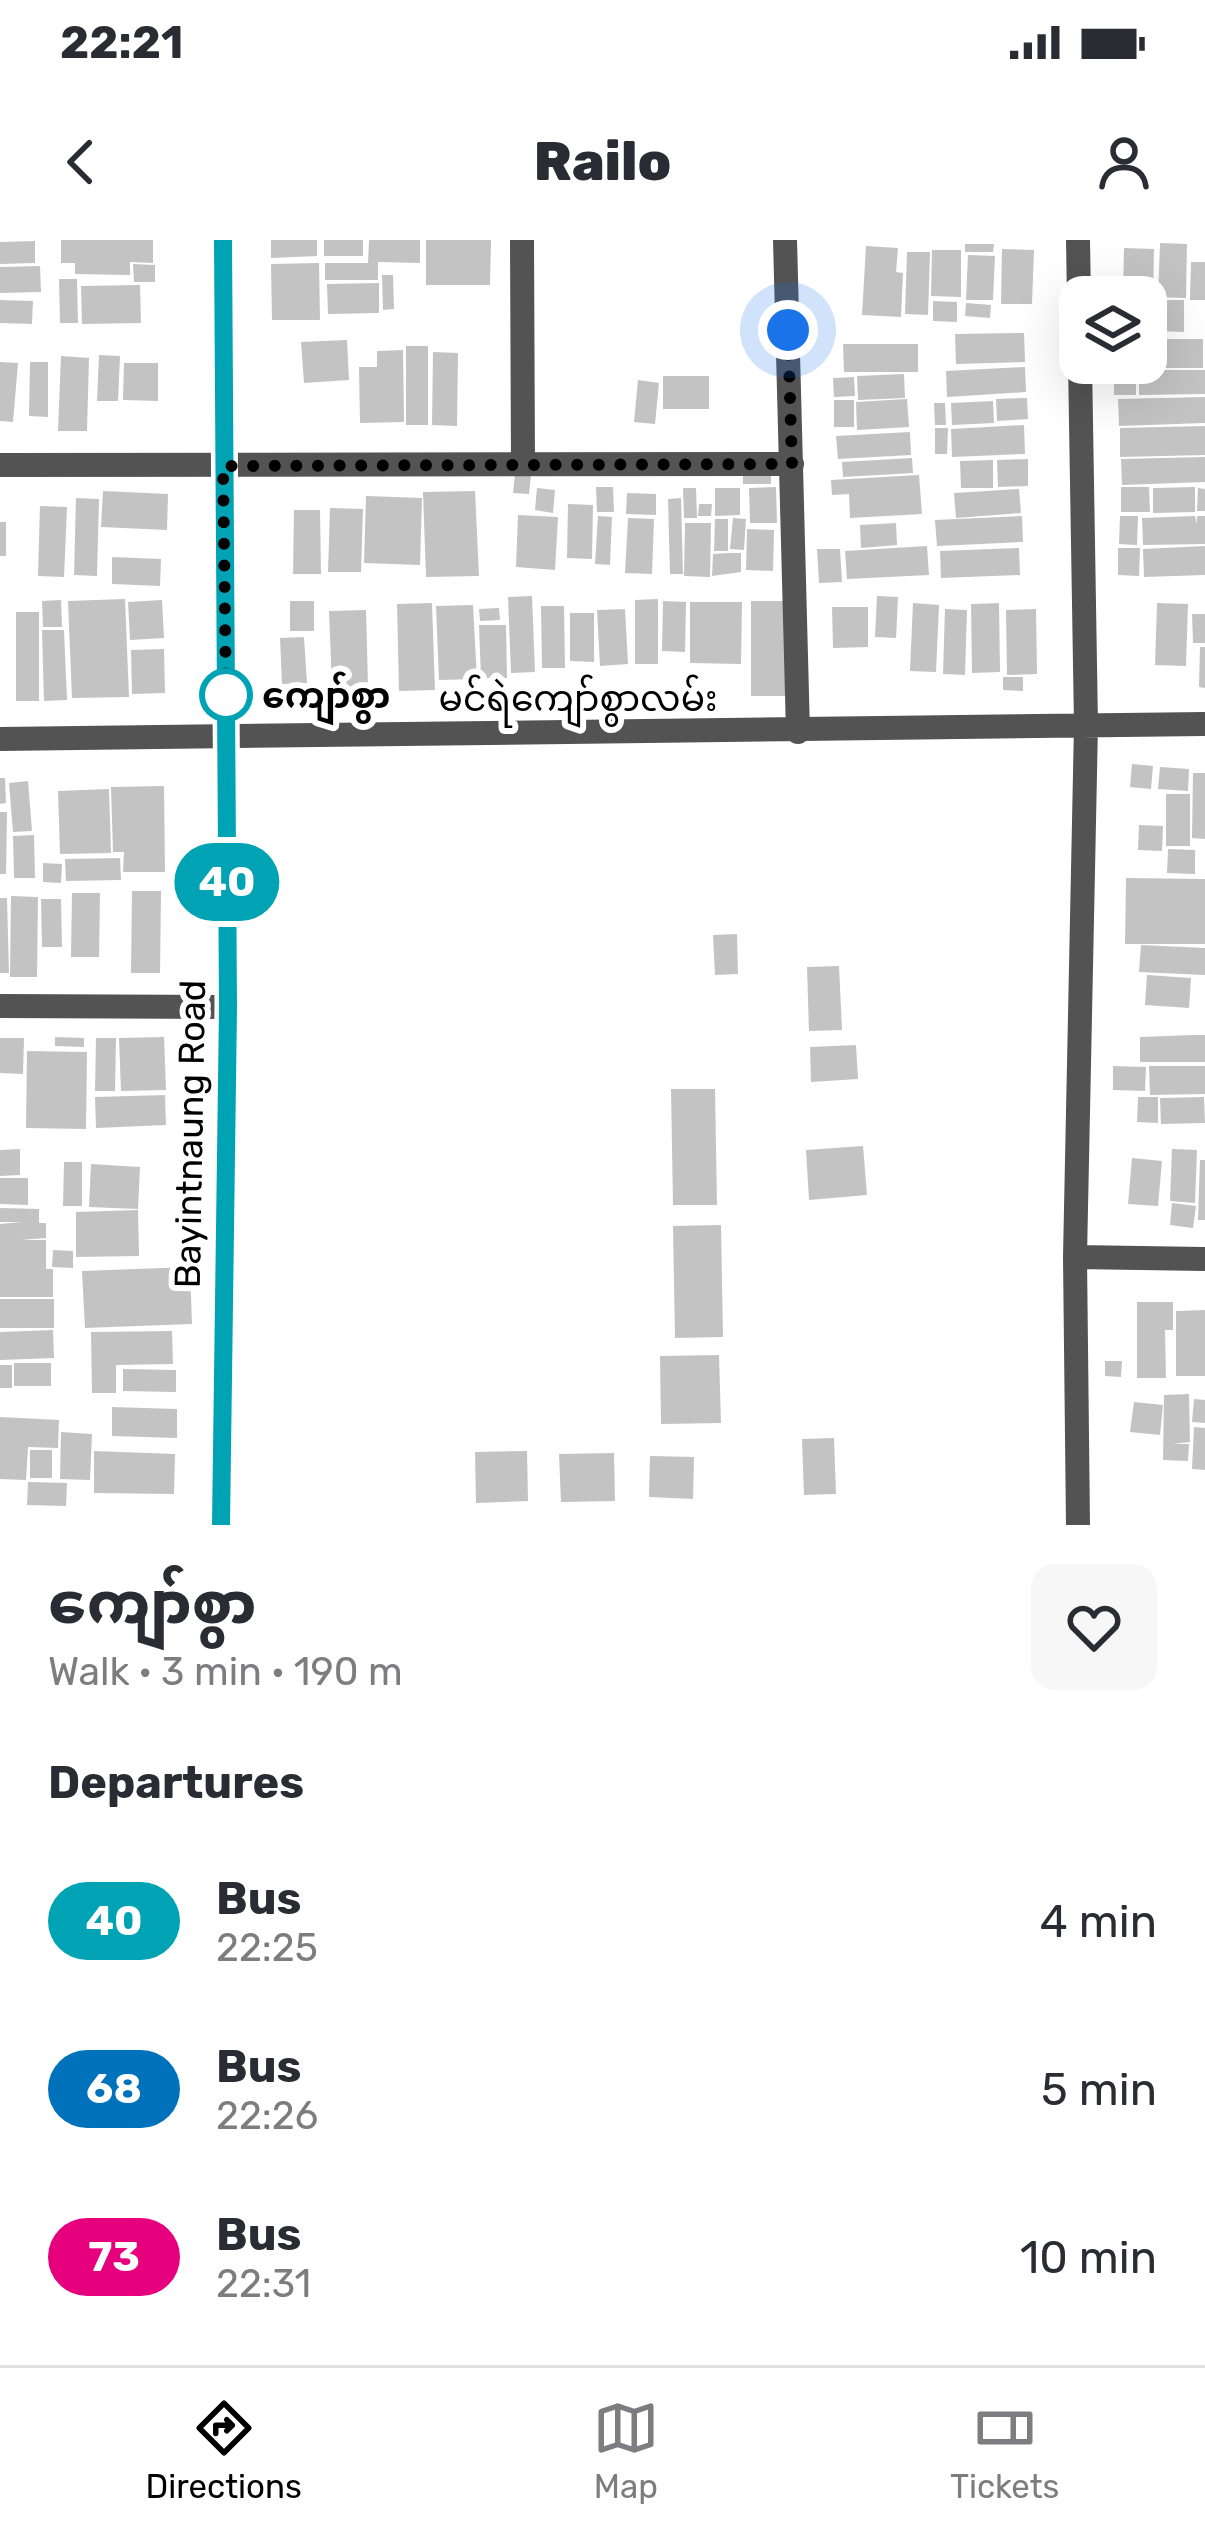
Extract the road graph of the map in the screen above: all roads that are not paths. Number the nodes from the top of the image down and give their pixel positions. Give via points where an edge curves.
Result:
1 (223, 240) edge
2 (522, 240) edge
3 (785, 240) edge
4 (1078, 240) edge
5 (523, 464) junction
6 (792, 464) junction
7 (0, 465) edge
8 (223, 466) junction
9 (1085, 724) junction
10 (1205, 724) edge
11 (798, 732) junction
12 (227, 737) junction
13 (0, 739) edge
14 (0, 1006) edge
15 (228, 1007) junction
16 (1075, 1257) junction
17 (1205, 1258) edge
18 (221, 1525) edge
19 (1078, 1525) edge

1 - 8 street, Bayintnaung Road
2 - 5 street
3 - 6 street
4 - 9 street
5 - 6 street
5 - 8 street
6 - 11 street
7 - 8 street
8 - 12 street, Bayintnaung Road
9 - 10 street, မင်ရဲကျော်စွာလမ်း
9 - 11 street, မင်ရဲကျော်စွာလမ်း
9 - 16 street
11 - 12 street, မင်ရဲကျော်စွာလမ်း
12 - 13 street, မင်ရဲကျော်စွာလမ်း
12 - 15 street, Bayintnaung Road
14 - 15 street
15 - 18 street, Bayintnaung Road
16 - 17 street
16 - 19 street

